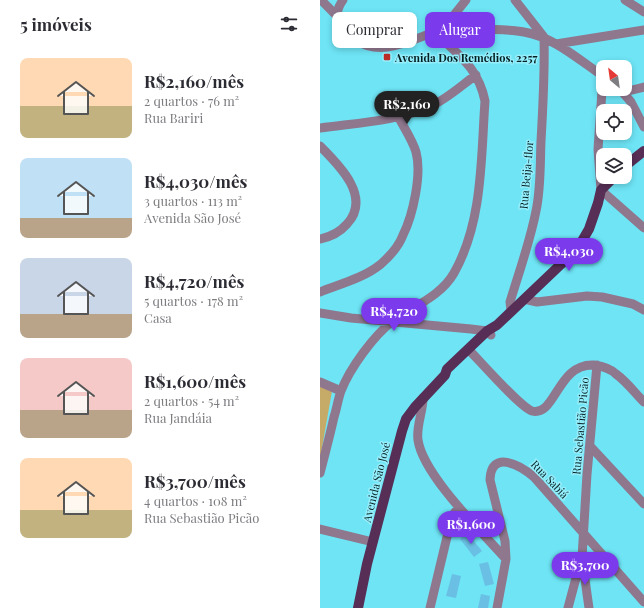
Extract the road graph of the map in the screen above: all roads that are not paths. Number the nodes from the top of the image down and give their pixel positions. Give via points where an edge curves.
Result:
1 (320, 0) edge
2 (343, 0) edge
3 (466, 0) edge
4 (515, 0) edge
5 (625, 0) edge
6 (333, 12) edge
7 (338, 12) edge
8 (456, 12) edge
9 (644, 12) edge
10 (528, 16) junction
11 (495, 29) edge
12 (644, 30) edge
13 (519, 31) junction
14 (544, 37) junction
15 (556, 44) junction
16 (452, 48) edge
17 (596, 71) edge
18 (476, 75) junction
19 (644, 87) edge
20 (632, 89) edge
21 (602, 96) edge
22 (626, 96) edge
23 (398, 116) junction
24 (644, 127) edge
25 (320, 128) edge
26 (320, 146) edge
27 (644, 152) edge
28 (632, 161) edge
29 (608, 184) edge
30 (602, 190) junction
31 (644, 228) edge
32 (320, 239) edge
33 (320, 292) edge
34 (524, 299) junction
35 (511, 310) junction
36 (644, 310) edge
37 (320, 313) edge
38 (392, 321) junction
39 (487, 335) junction
40 (470, 351) junction
41 (597, 366) junction
42 (320, 382) edge
43 (341, 390) junction
44 (423, 398) junction
45 (644, 402) edge
46 (590, 446) junction
47 (320, 473) edge
48 (644, 504) edge
49 (459, 507) junction
50 (320, 529) edge
51 (583, 534) junction
52 (373, 542) junction
53 (582, 558) junction
54 (506, 559) junction
55 (574, 587) junction
56 (585, 588) junction
57 (644, 602) edge
58 (358, 608) edge
59 (430, 608) edge
60 (497, 608) edge
61 (568, 608) edge
62 (589, 608) edge

1 - 6 street
2 - 7 street
3 - 8 street
4 - 10 street
5 - 9 street
10 - 13 street
10 - 14 street
11 - 13 street
12 - 15 street
13 - 14 street
14 - 15 street
14 - 35 street, Rua Beija-flor via 539,186 530,238 510,302
15 - 17 street
16 - 18 street
18 - 23 street via 431,106
18 - 38 street via 483,89 485,101 482,160 477,207 467,242 447,284
19 - 20 street
21 - 30 street via 598,149
22 - 24 street
23 - 25 street
23 - 33 street via 414,146 418,166 411,214 403,236 392,253 374,268 359,277
26 - 32 street via 346,175 353,188 356,202 354,215 344,226 328,237
27 - 28 main road
29 - 30 main road, Avenida São José
30 - 31 street
30 - 34 main road, Avenida São José via 589,229 578,248
34 - 35 main road, Avenida São José
34 - 36 street via 537,302 602,296 633,304
35 - 39 main road, Avenida São José
37 - 38 street
38 - 39 street via 471,329
38 - 43 street via 356,363
39 - 40 main road, Avenida São José
40 - 41 street via 525,408 535,411 549,405 560,385 574,370 584,366
40 - 44 main road, Avenida São José via 451,374 445,375
41 - 45 street via 615,373
41 - 46 street, Rua Sebastião Picão
42 - 43 street
43 - 47 street
44 - 49 street via 417,434 420,450 434,475
44 - 52 main road, Avenida São José via 410,414 402,431
46 - 48 street
46 - 51 street, Rua Sebastião Picão
49 - 54 street
49 - 59 street via 452,516
50 - 52 street
51 - 53 street, Rua Sebastião Picão
51 - 54 street, Rua Sabiá via 534,476 518,465 500,462 491,470 490,480 504,534
51 - 57 street, Rua Sabiá
52 - 58 main road, Avenida São José
53 - 55 street
53 - 56 street, Rua Sebastião Picão
54 - 60 street
55 - 56 street
55 - 61 street
56 - 62 street, Rua Sebastião Picão

